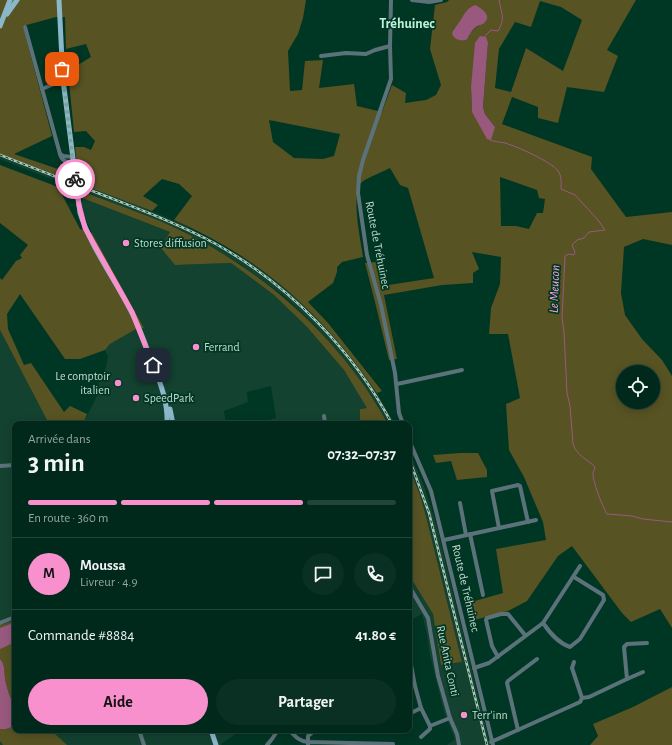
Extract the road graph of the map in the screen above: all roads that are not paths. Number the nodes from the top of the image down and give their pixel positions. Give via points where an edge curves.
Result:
1 (10, 0) edge
2 (15, 0) edge
3 (55, 0) edge
4 (59, 0) edge
5 (391, 0) edge
6 (412, 0) edge
7 (441, 0) edge
8 (59, 18) junction
9 (3, 20) junction
10 (0, 26) edge
11 (25, 27) dead end
12 (390, 46) junction
13 (321, 56) dead end
14 (62, 80) junction
15 (42, 89) junction
16 (60, 154) junction
17 (72, 157) junction
18 (73, 163) junction
19 (462, 370) dead end
20 (397, 384) junction
21 (162, 388) junction
22 (324, 416) dead end
23 (167, 421) edge
24 (172, 421) edge
25 (325, 421) edge
26 (402, 421) edge
27 (412, 447) edge
28 (12, 465) edge
29 (0, 466) edge
30 (460, 503) dead end
31 (536, 520) dead end
32 (528, 522) junction
33 (499, 528) junction
34 (468, 534) junction
35 (444, 540) junction
36 (580, 566) dead end
37 (574, 577) junction
38 (412, 591) edge
39 (483, 595) dead end
40 (12, 618) edge
41 (0, 623) edge
42 (543, 623) junction
43 (525, 635) junction
44 (647, 642) dead end
45 (498, 657) junction
46 (537, 659) dead end
47 (574, 662) dead end
48 (474, 668) junction
49 (412, 670) edge
50 (643, 672) dead end
51 (627, 680) junction
52 (582, 698) junction
53 (421, 708) junction
54 (412, 712) edge
55 (450, 718) junction
56 (430, 726) junction
57 (518, 730) junction
58 (140, 733) edge
59 (212, 733) edge
60 (276, 733) edge
61 (292, 733) edge
62 (312, 733) edge
63 (421, 737) dead end
64 (308, 743) edge
65 (492, 743) edge
66 (393, 744) edge
67 (144, 745) edge
68 (216, 745) edge
69 (266, 745) edge
70 (458, 745) edge

1 - 9 main road
2 - 9 main road
3 - 8 main road
4 - 8 main road
5 - 12 street, Route de Tréhuinec
6 - 7 street
8 - 14 main road
9 - 10 main road
11 - 15 street
12 - 13 street via 366,54
12 - 20 street, Route de Tréhuinec via 391,79 363,160 358,193 368,255
14 - 15 street
14 - 17 main road
15 - 16 street
16 - 17 street
16 - 18 street via 65,162
17 - 18 main road
18 - 21 main road via 80,213 87,231 132,312
19 - 20 street
20 - 26 street, Route de Tréhuinec
21 - 23 main road via 167,404
21 - 24 main road via 168,400
22 - 25 street
27 - 35 street, Route de Tréhuinec via 431,491
28 - 29 street
30 - 34 street
31 - 32 street
32 - 33 street
32 - 33 street via 518,485 492,491
33 - 34 street
34 - 35 street
34 - 39 street
35 - 48 street, Route de Tréhuinec
36 - 37 street
37 - 42 street
37 - 42 street via 602,595 604,600 580,639 570,647 563,645
38 - 55 street, Rue Anita Conti via 428,618 438,676
40 - 41 street
42 - 43 street
43 - 45 street
43 - 45 street via 508,614 487,618 492,646
44 - 51 street via 624,646
45 - 48 street
46 - 57 street via 507,683
47 - 52 street via 572,668
48 - 65 street, Route de Tréhuinec
49 - 53 street
50 - 51 street
51 - 52 street via 589,698
52 - 57 street via 577,704
53 - 54 street
53 - 56 street
55 - 56 street
55 - 70 street, Rue Anita Conti via 457,734
56 - 63 street
57 - 65 street
58 - 67 street
59 - 68 main road
60 - 69 street
61 - 64 street via 301,741
62 - 64 street via 308,736
64 - 66 street

